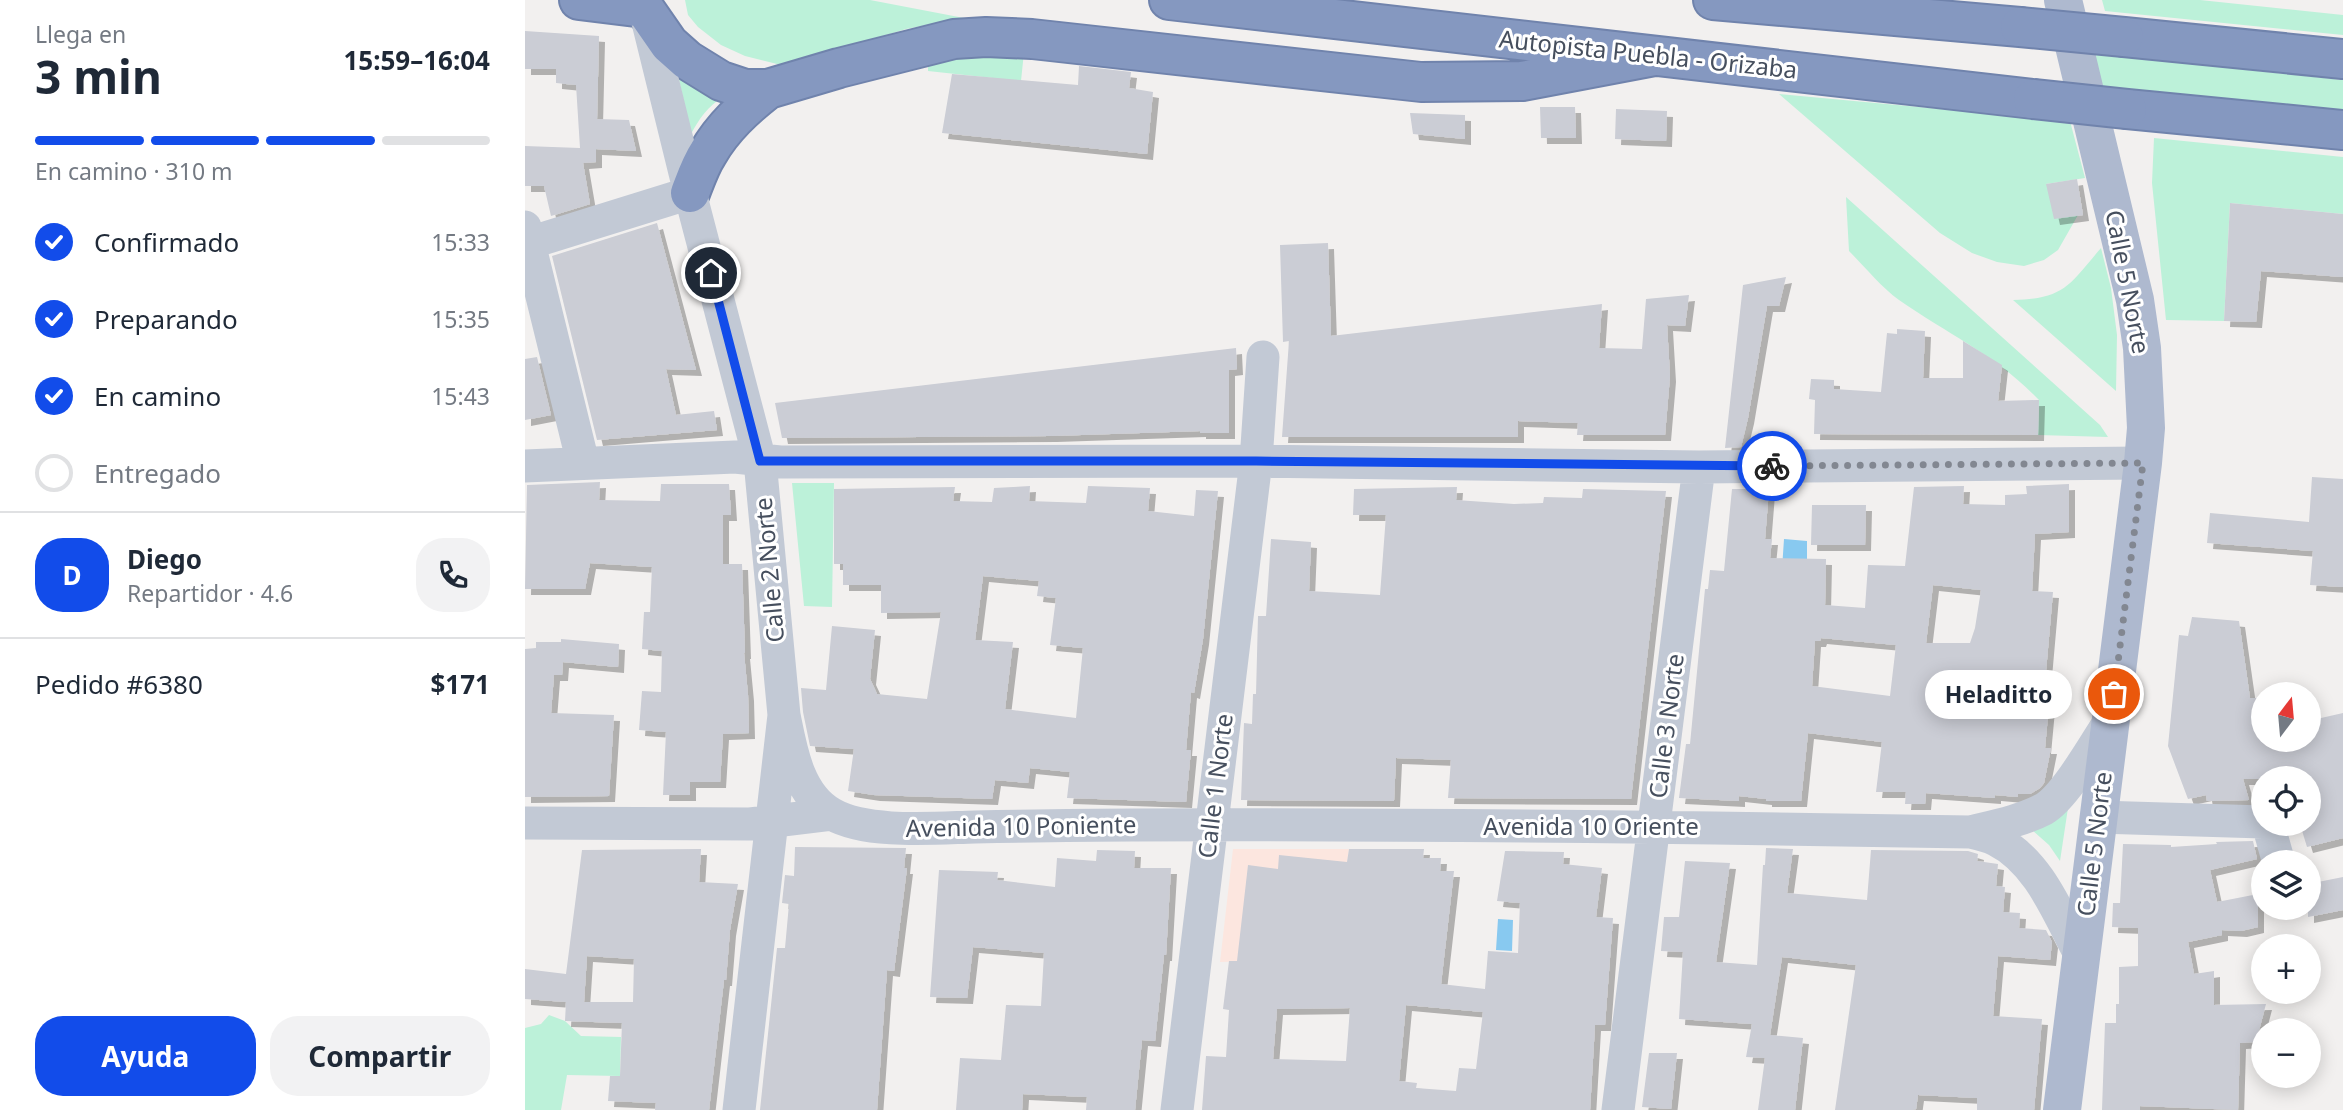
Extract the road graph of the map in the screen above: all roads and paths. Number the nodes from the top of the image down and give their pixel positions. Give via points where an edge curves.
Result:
1 (579, 0) edge
2 (1169, 0) edge
3 (1713, 0) edge
4 (2063, 0) edge
5 (643, 4) edge
6 (1654, 56) junction
7 (2343, 60) edge
8 (768, 89) junction
9 (2343, 130) edge
10 (689, 192) junction
11 (527, 235) edge
12 (1263, 357) dead end
13 (760, 461) junction
14 (1256, 461) junction
15 (2143, 463) junction
16 (583, 464) junction
17 (525, 466) edge
18 (1699, 467) junction
19 (784, 715) junction
20 (2111, 721) junction
21 (832, 814) junction
22 (2098, 817) junction
23 (772, 821) junction
24 (2251, 822) edge
25 (525, 823) edge
26 (1212, 825) junction
27 (1655, 826) junction
28 (1970, 832) junction
29 (2081, 956) junction
30 (739, 1110) edge
31 (1177, 1110) edge
32 (1618, 1110) edge
33 (2062, 1110) edge

1 - 5 highway
2 - 6 highway, Autopista Puebla - Orizaba
3 - 7 highway, bridge
4 - 15 main road, Calle 5 Norte via 2135,300 2142,348
5 - 8 highway via 669,44 687,60 721,81 745,89
5 - 10 street, Calle 2 Norte
6 - 8 highway via 1522,82 1421,82 986,37 905,50
6 - 9 highway, Autopista Puebla - Orizaba, bridge
8 - 10 highway via 728,125 707,153
10 - 11 street
10 - 13 street, Calle 2 Norte
11 - 16 street
12 - 14 street, Calle 1 Norte
13 - 14 street
13 - 16 street via 734,457
13 - 19 street, Calle 2 Norte
14 - 18 street
14 - 26 street, Calle 1 Norte
15 - 18 street
15 - 20 main road, Calle 5 Norte
16 - 17 street
18 - 27 street, Calle 3 Norte
19 - 21 street, Avenida 10 Poniente via 800,775 812,798
19 - 23 street, Calle 2 Norte
20 - 22 main road, Calle 5 Norte
20 - 28 street via 2058,797 2045,808
21 - 23 street, Avenida 10 Poniente
21 - 26 street, Avenida 10 Poniente via 856,823 895,828
22 - 24 street
22 - 29 main road, Calle 5 Norte
23 - 25 street, Avenida 10 Poniente
23 - 30 street, Calle 2 Norte
26 - 27 street, Avenida 10 Oriente
26 - 31 street, Calle 1 Norte
27 - 28 street, Avenida 10 Oriente
27 - 32 street, Calle 3 Norte
28 - 29 street via 1994,838 2029,868
29 - 33 main road, Calle 5 Norte

